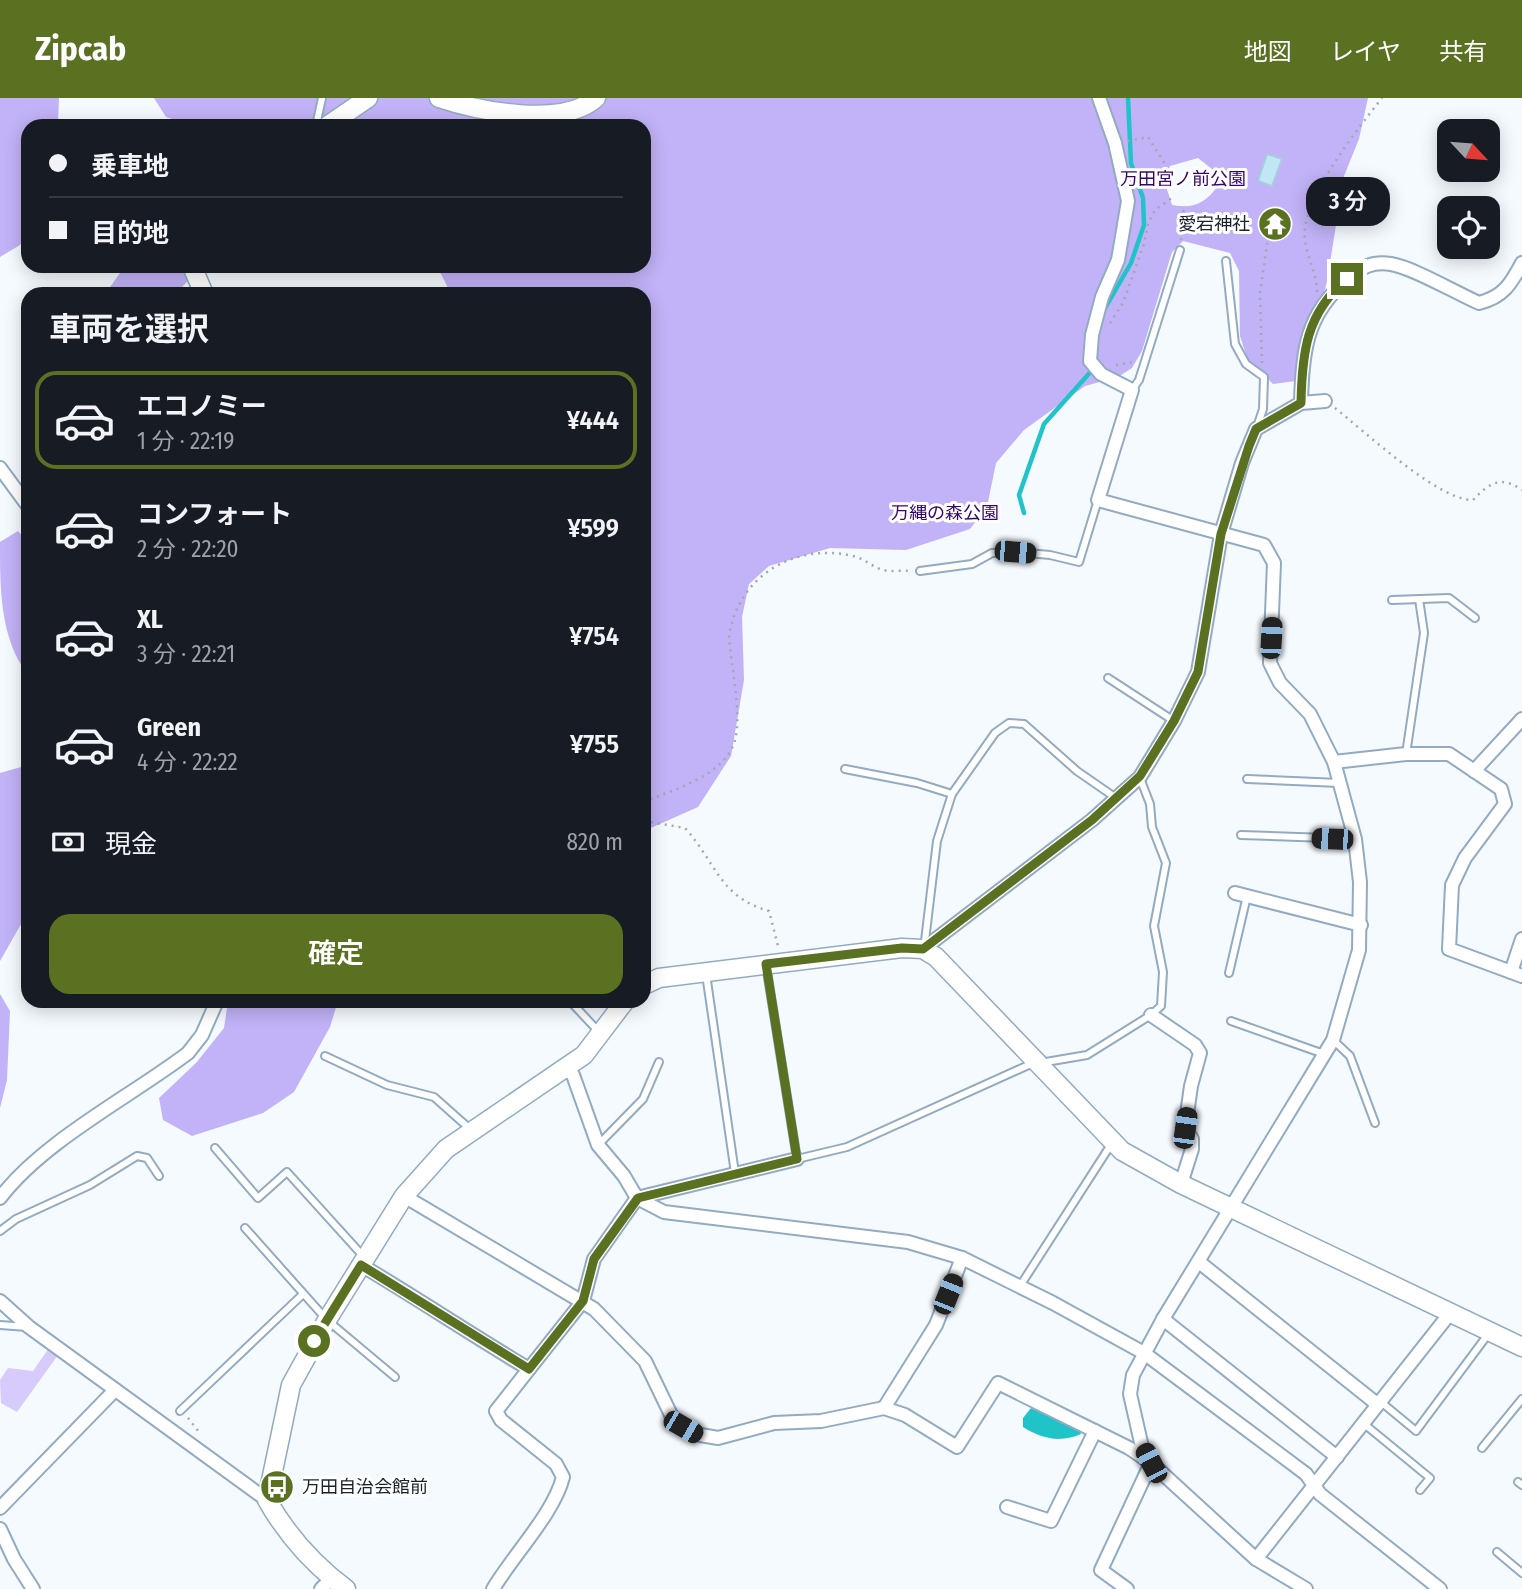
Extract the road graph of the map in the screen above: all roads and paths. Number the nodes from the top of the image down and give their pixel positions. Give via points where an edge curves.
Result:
1 (322, 98) edge
2 (369, 98) edge
3 (439, 98) edge
4 (596, 98) edge
5 (1100, 98) edge
6 (1382, 98) edge
7 (318, 119) edge
8 (338, 119) edge
9 (1138, 139) dead end
10 (1172, 175) dead end
11 (1173, 197) dead end
12 (1184, 205) dead end
13 (1268, 238) dead end
14 (1180, 250) joint
15 (1226, 261) dead end
16 (1522, 263) edge
17 (1317, 310) junction
18 (1107, 327) dead end
19 (1261, 356) dead end
20 (1130, 361) dead end
21 (1115, 365) dead end
22 (1132, 390) junction
23 (1325, 401) joint
24 (1301, 403) junction
25 (1256, 429) junction
26 (0, 468) edge
27 (1522, 490) edge
28 (21, 496) edge
29 (1098, 500) junction
30 (1221, 534) junction
31 (920, 571) joint
32 (1419, 598) junction
33 (1392, 600) dead end
34 (1475, 618) dead end
35 (1108, 678) dead end
36 (1522, 719) edge
37 (1174, 721) junction
38 (1406, 754) junction
39 (1334, 762) junction
40 (845, 769) dead end
41 (1474, 771) junction
42 (1140, 776) junction
43 (1247, 779) dead end
44 (1339, 782) junction
45 (952, 794) junction
46 (1116, 798) junction
47 (651, 799) edge
48 (651, 822) edge
49 (1241, 835) dead end
50 (1355, 839) junction
51 (1241, 895) joint
52 (1361, 925) junction
53 (1522, 939) edge
54 (923, 949) junction
55 (774, 962) junction
56 (705, 972) junction
57 (1229, 973) dead end
58 (1516, 974) edge
59 (651, 982) edge
60 (215, 1008) edge
61 (577, 1008) edge
62 (620, 1008) edge
63 (1151, 1016) junction
64 (1231, 1021) dead end
65 (601, 1034) junction
66 (1333, 1040) junction
67 (1324, 1054) junction
68 (326, 1056) dead end
69 (659, 1062) dead end
70 (1037, 1062) junction
71 (567, 1070) junction
72 (1375, 1123) dead end
73 (471, 1130) junction
74 (1113, 1141) junction
75 (598, 1145) junction
76 (215, 1148) dead end
77 (797, 1159) junction
78 (735, 1173) junction
79 (159, 1176) dead end
80 (1181, 1184) junction
81 (404, 1196) junction
82 (0, 1198) edge
83 (638, 1198) junction
84 (1232, 1209) junction
85 (245, 1228) dead end
86 (0, 1231) edge
87 (962, 1258) junction
88 (363, 1262) junction
89 (1199, 1262) junction
90 (1020, 1286) junction
91 (302, 1295) junction
92 (0, 1301) edge
93 (583, 1301) junction
94 (1451, 1312) junction
95 (327, 1320) junction
96 (1163, 1320) junction
97 (0, 1325) edge
98 (29, 1327) junction
99 (1490, 1331) junction
100 (1522, 1347) edge
101 (1144, 1353) junction
102 (529, 1369) junction
103 (395, 1377) dead end
104 (115, 1390) junction
105 (1522, 1399) edge
106 (1379, 1403) junction
107 (884, 1408) junction
108 (180, 1412) dead end
109 (1363, 1423) junction
110 (1095, 1431) junction
111 (1482, 1448) dead end
112 (1337, 1457) junction
113 (1151, 1463) junction
114 (1315, 1482) junction
115 (1420, 1490) dead end
116 (267, 1500) junction
117 (1007, 1507) dead end
118 (0, 1508) edge
119 (0, 1529) edge
120 (1497, 1552) dead end
121 (1256, 1559) junction
122 (1522, 1573) edge
123 (333, 1585) edge
124 (33, 1589) edge
125 (493, 1589) edge
126 (1127, 1589) edge
127 (1306, 1589) edge
128 (1440, 1589) edge

1 - 7 lane
2 - 8 street
3 - 4 street via 472,109 532,114 569,111
5 - 22 street via 1129,201 1118,260 1092,335 1090,361 1101,374
6 - 17 path via 1317,191 1304,238 1317,275
9 - 10 path via 1148,137
11 - 18 path via 1155,210 1123,303
12 - 14 path
13 - 19 path via 1260,293
14 - 22 lane
15 - 25 lane via 1235,344 1246,365 1264,377
16 - 17 street via 1510,287 1479,303 1394,265 1374,263 1334,290
17 - 24 street via 1301,369
20 - 21 path
22 - 29 street
23 - 24 street
23 - 27 path via 1460,500 1474,500 1498,480
24 - 25 street
25 - 30 street
26 - 28 street
29 - 30 street
29 - 31 lane via 1079,562 1050,555 992,553 960,567
30 - 37 street via 1198,672
30 - 39 street via 1264,545 1275,563 1270,663 1280,683 1310,714
31 - 47 path via 883,570 853,556 818,554 793,556 769,568 731,622 735,740 717,766 703,776
32 - 33 lane
32 - 34 lane via 1449,598
32 - 38 lane via 1424,633
35 - 37 lane
36 - 41 street
37 - 42 street
38 - 39 street
38 - 41 street via 1448,754
39 - 44 street
40 - 45 lane
41 - 58 street via 1501,789 1505,804 1465,858 1452,885 1449,949
42 - 46 street
42 - 63 lane via 1166,863 1154,926 1163,996
43 - 44 lane
44 - 50 street
45 - 46 lane via 995,733 1009,723 1035,731 1077,771
45 - 54 lane via 937,841
46 - 54 street
48 - 55 path via 685,828 732,893 748,905 769,911
49 - 50 lane
50 - 52 street
51 - 52 street
51 - 57 lane
52 - 66 street via 1359,950
53 - 58 street
54 - 55 street
54 - 70 street
55 - 56 street
55 - 77 lane
56 - 59 street
56 - 78 lane
60 - 82 street via 188,1053 55,1146
61 - 65 lane
62 - 65 street
63 - 70 lane via 1087,1055
63 - 80 street via 1200,1053 1185,1128 1192,1149
64 - 67 lane
65 - 71 street
66 - 67 street
66 - 72 lane via 1350,1056
67 - 84 street
68 - 73 lane via 387,1085 434,1097
69 - 75 lane via 643,1100
70 - 74 street
70 - 77 lane via 847,1147
71 - 73 street
71 - 75 street via 573,1075
73 - 81 street via 446,1149
74 - 80 street
74 - 90 lane
75 - 83 street
76 - 88 lane via 258,1198 288,1172
77 - 78 street
78 - 83 street
79 - 86 lane via 147,1158 137,1156
80 - 84 street
81 - 88 street
81 - 93 street
83 - 87 street via 664,1212 908,1242
83 - 93 street via 594,1259
84 - 89 street
84 - 94 street
85 - 91 lane
87 - 90 street
87 - 107 street via 936,1325
88 - 95 street
88 - 102 street
89 - 96 street
89 - 106 street
90 - 101 street
91 - 95 lane
91 - 108 lane
92 - 98 street
93 - 102 street
93 - 107 street via 645,1361 674,1421 695,1434 718,1438 774,1423 821,1421
94 - 99 street
94 - 106 street
95 - 103 lane
95 - 116 street via 291,1385
96 - 101 street
96 - 112 street
97 - 98 lane
98 - 104 street
99 - 100 street
99 - 106 lane via 1416,1431
101 - 113 street via 1130,1394 1142,1447
101 - 114 street
102 - 125 street via 496,1412 556,1464 563,1477 548,1512
104 - 116 street
104 - 118 street
105 - 111 lane
106 - 109 street
107 - 110 street via 905,1415 957,1447 998,1383
109 - 112 street
109 - 115 lane via 1430,1478
110 - 113 street
110 - 117 street via 1051,1521
112 - 114 street
113 - 121 street
113 - 126 street via 1101,1570
114 - 121 street
114 - 128 street via 1320,1494
116 - 123 street via 280,1523
119 - 124 street
120 - 122 lane
121 - 127 street

